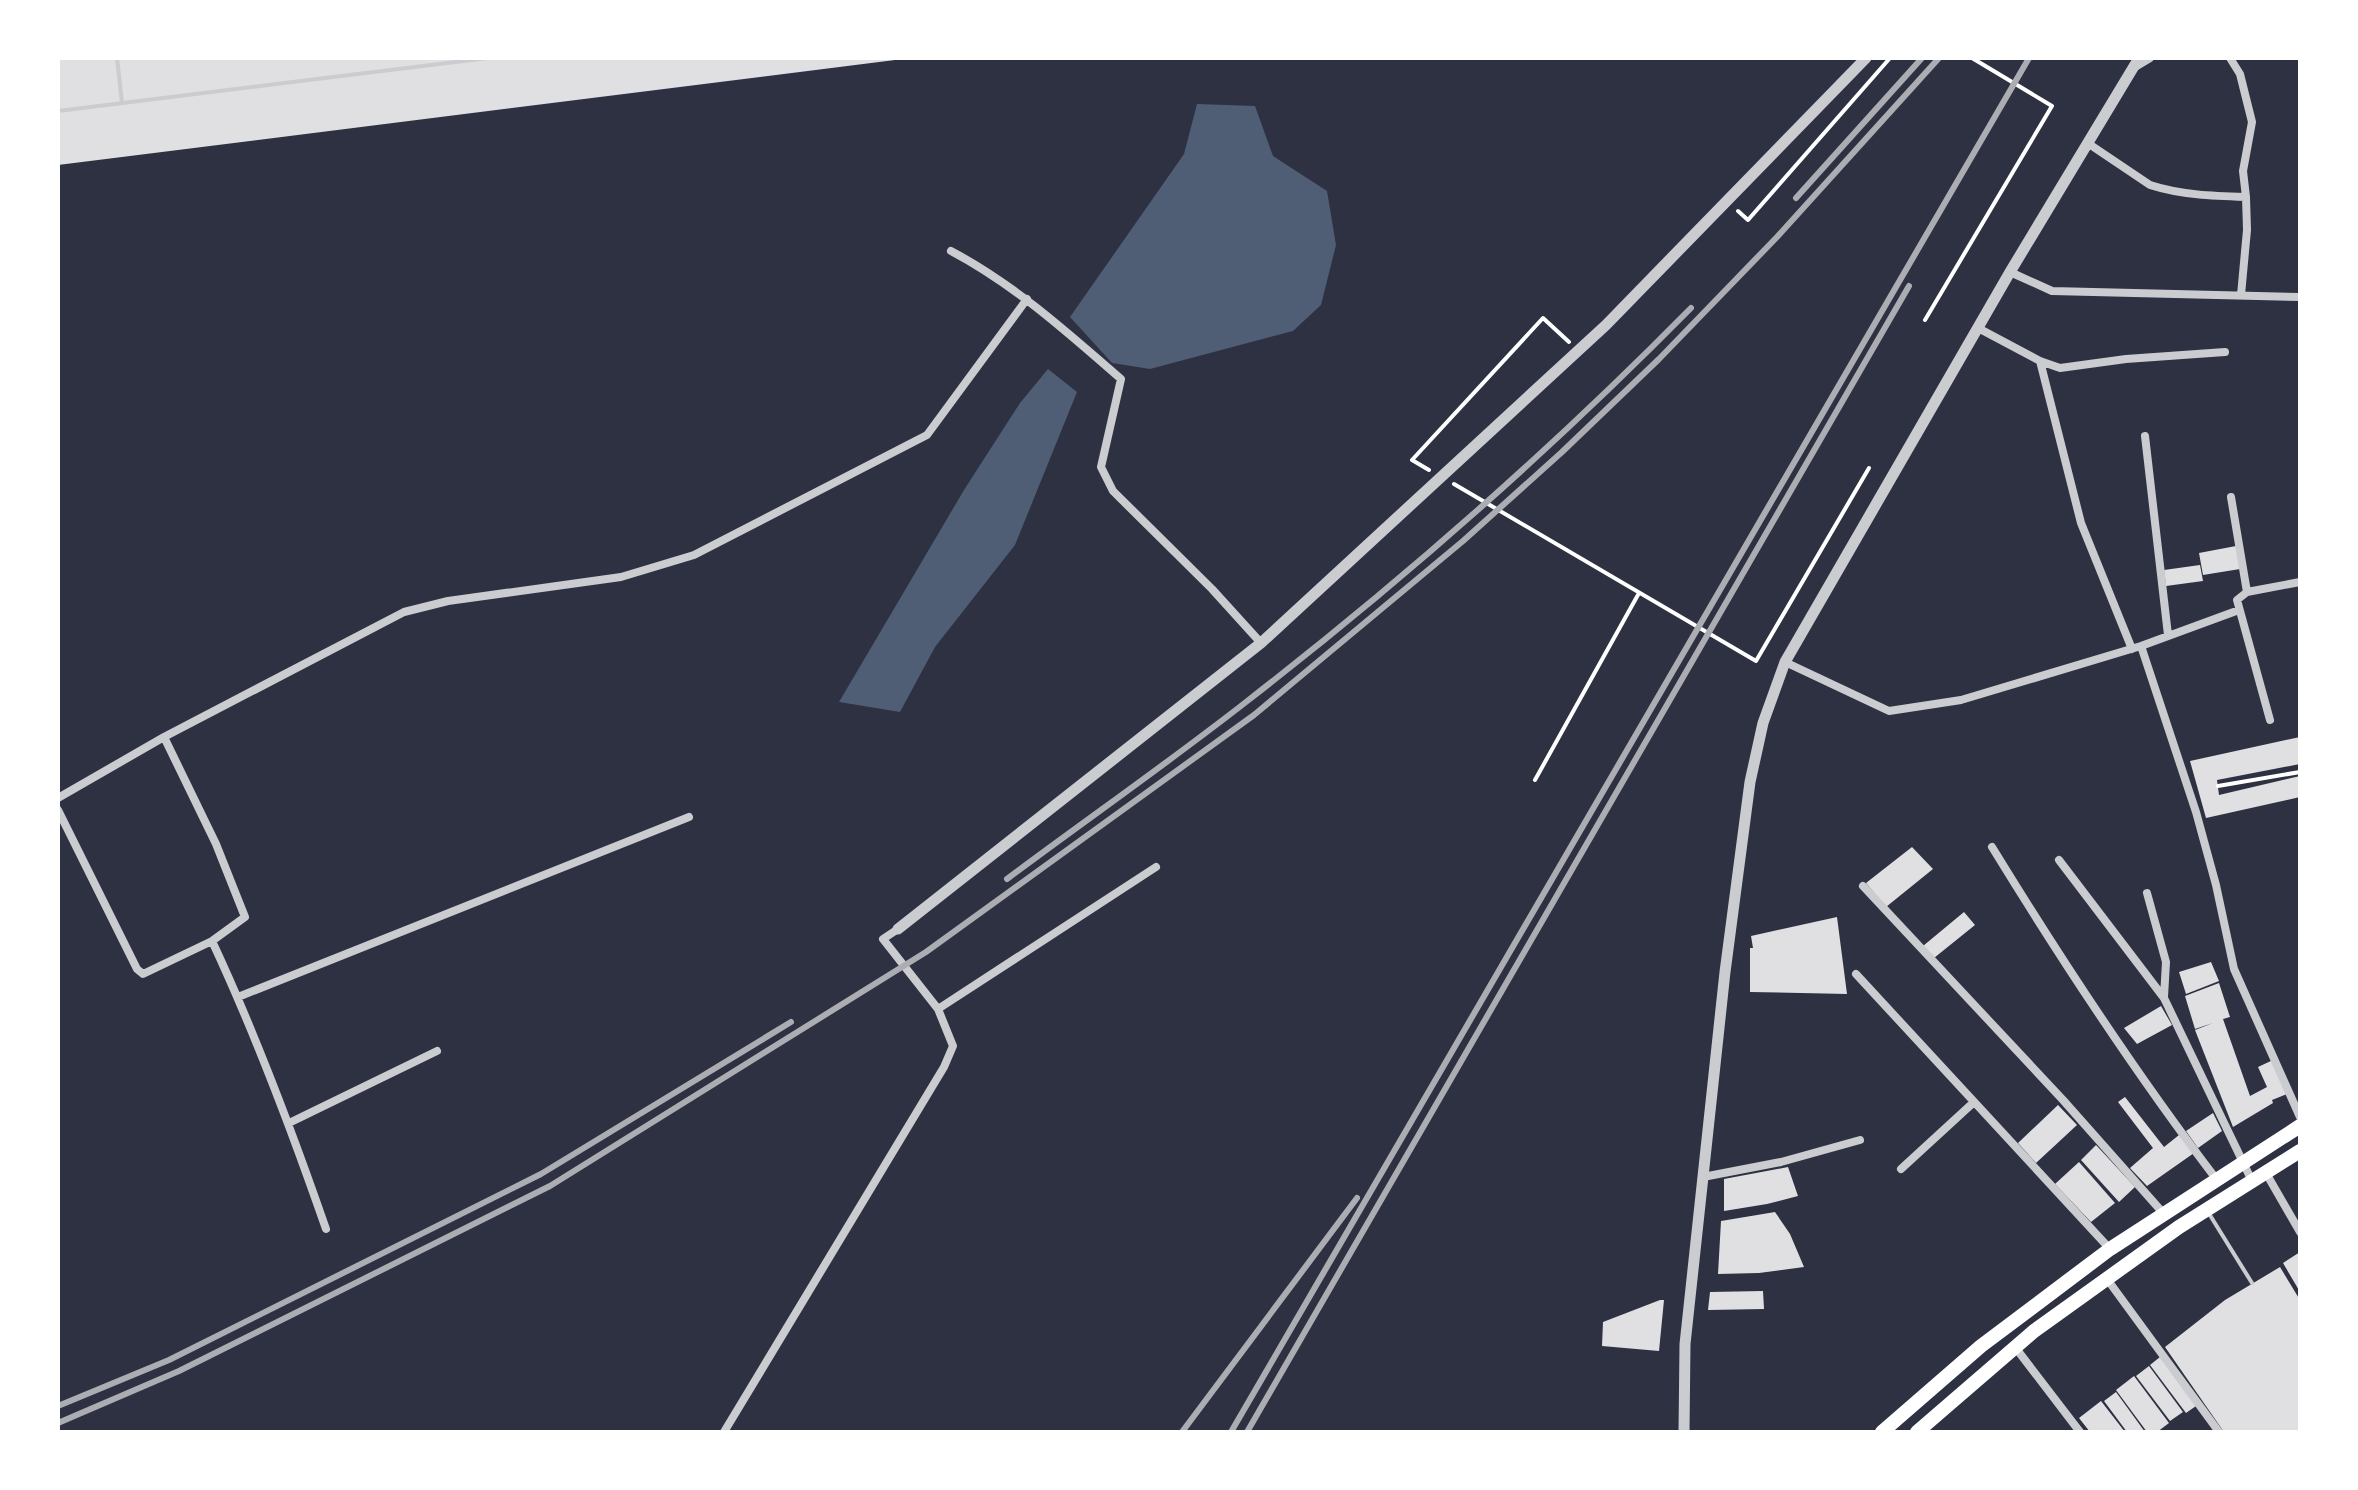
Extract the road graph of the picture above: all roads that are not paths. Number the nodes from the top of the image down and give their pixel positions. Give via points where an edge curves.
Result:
1 (117, 58) edge
2 (488, 58) edge
3 (1866, 58) edge
4 (2150, 58) edge
5 (2230, 58) edge
6 (2137, 63) edge
7 (122, 103) junction
8 (58, 111) edge
9 (2089, 144) junction
10 (2246, 197) junction
11 (951, 251) dead end
12 (2010, 272) junction
13 (2241, 295) junction
14 (2300, 297) edge
15 (1027, 299) junction
16 (1978, 328) junction
17 (2225, 352) dead end
18 (2040, 361) junction
19 (2145, 436) dead end
20 (2231, 497) dead end
21 (2300, 582) edge
22 (2247, 592) junction
23 (2239, 610) junction
24 (2168, 635) junction
25 (1261, 643) junction
26 (2136, 648) junction
27 (1785, 662) junction
28 (2270, 720) dead end
29 (164, 737) junction
30 (58, 798) edge
31 (58, 810) edge
32 (689, 817) dead end
33 (1992, 847) dead end
34 (2059, 860) dead end
35 (1156, 867) dead end
36 (1863, 886) dead end
37 (2147, 893) dead end
38 (898, 929) joint
39 (212, 941) junction
40 (1856, 974) dead end
41 (238, 997) junction
42 (2164, 998) junction
43 (938, 1009) junction
44 (437, 1051) dead end
45 (1974, 1102) junction
46 (2300, 1117) edge
47 (289, 1123) junction
48 (2300, 1126) edge
49 (1860, 1140) dead end
50 (2299, 1154) edge
51 (2242, 1163) junction
52 (1901, 1169) dead end
53 (2266, 1173) junction
54 (1703, 1177) junction
55 (2217, 1180) junction
56 (2252, 1181) junction
57 (2207, 1210) junction
58 (2164, 1214) junction
59 (326, 1229) dead end
60 (2300, 1232) edge
61 (2110, 1249) junction
62 (2107, 1279) junction
63 (2252, 1283) dead end
64 (2015, 1347) junction
65 (724, 1432) edge
66 (1684, 1432) edge
67 (1882, 1432) edge
68 (1917, 1432) edge
69 (2080, 1432) edge
70 (2219, 1432) edge

1 - 7 lane
2 - 7 lane
3 - 25 street via 1578,350
4 - 6 street
5 - 10 street via 2240,74 2252,122 2243,171
6 - 9 street
7 - 8 lane
9 - 10 street via 2150,185 2197,195
9 - 12 street
10 - 13 street
11 - 15 street
12 - 13 street via 2052,291
12 - 16 street
13 - 14 street
15 - 25 street via 1121,379 1101,467 1113,491
15 - 29 street via 927,435 708,548 621,577 404,612
16 - 18 street
16 - 27 street
17 - 18 street via 2060,368
18 - 26 street via 2081,523
19 - 24 street
20 - 22 street
21 - 22 street
22 - 23 street via 2237,600
23 - 24 street
23 - 28 street
24 - 26 street
25 - 38 street
26 - 27 street via 1961,700 1889,711
26 - 46 street via 2196,812 2234,969
27 - 54 street via 1763,723 1750,782
29 - 30 street
29 - 39 street via 245,917
31 - 39 street via 137,969 143,974
32 - 41 street
33 - 55 street via 2103,1021
34 - 42 street
35 - 43 street
36 - 58 street
37 - 42 street via 2166,962
38 - 43 street via 883,939
39 - 41 street
40 - 45 street
41 - 47 street
42 - 51 street
43 - 65 street via 953,1046 944,1067
44 - 47 street
45 - 52 street
45 - 61 street
47 - 59 street
48 - 51 highway
49 - 54 street
50 - 53 highway
51 - 55 highway
51 - 56 street
53 - 56 highway
53 - 60 street
54 - 66 street via 1685,1344
55 - 58 highway
56 - 57 highway
57 - 62 highway
57 - 63 lane
58 - 61 highway
61 - 67 highway via 1981,1346
62 - 64 highway
62 - 70 street
64 - 68 highway
64 - 69 street

